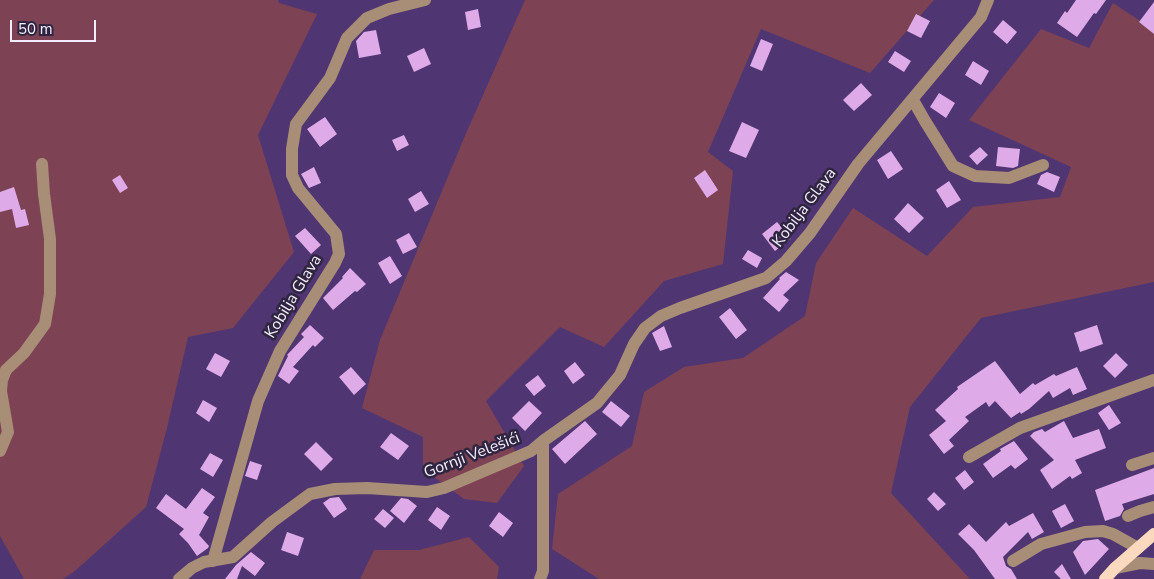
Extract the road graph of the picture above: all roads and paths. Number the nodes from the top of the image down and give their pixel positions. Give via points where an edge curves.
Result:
1 (425, 0) edge
2 (988, 0) edge
3 (913, 100) junction
4 (42, 164) dead end
5 (1043, 165) dead end
6 (1154, 380) edge
7 (543, 441) junction
8 (0, 451) edge
9 (969, 457) dead end
10 (1154, 458) edge
11 (1132, 465) dead end
12 (1154, 508) edge
13 (1128, 516) dead end
14 (1148, 541) edge
15 (213, 561) junction
16 (1013, 561) dead end
17 (1154, 564) edge
18 (1115, 568) junction
19 (178, 579) edge
20 (540, 579) edge
21 (1105, 579) edge

1 - 15 street, Kobilja Glava via 366,18 347,38 330,78 296,124 292,174 298,188 336,234 338,254 280,351 258,402
2 - 3 street, Kobilja Glava via 981,17
3 - 5 street via 954,166 975,176 1009,178
3 - 7 street, Kobilja Glava via 858,164 810,233 786,261 766,278 661,316 645,328 620,375 596,403
4 - 8 street via 50,239 50,294 45,324 24,353 6,370 2,380 8,432
6 - 9 street via 1020,428
7 - 15 street, Gornji Velešići via 531,451 428,492 366,488 310,494 233,556
7 - 20 street, Gornji Velešići via 543,571
10 - 11 street
12 - 13 street
14 - 16 street via 1102,531 1086,532 1041,544
14 - 18 main road
15 - 19 street, Gornji Velešići via 192,568
17 - 18 street
18 - 21 main road

